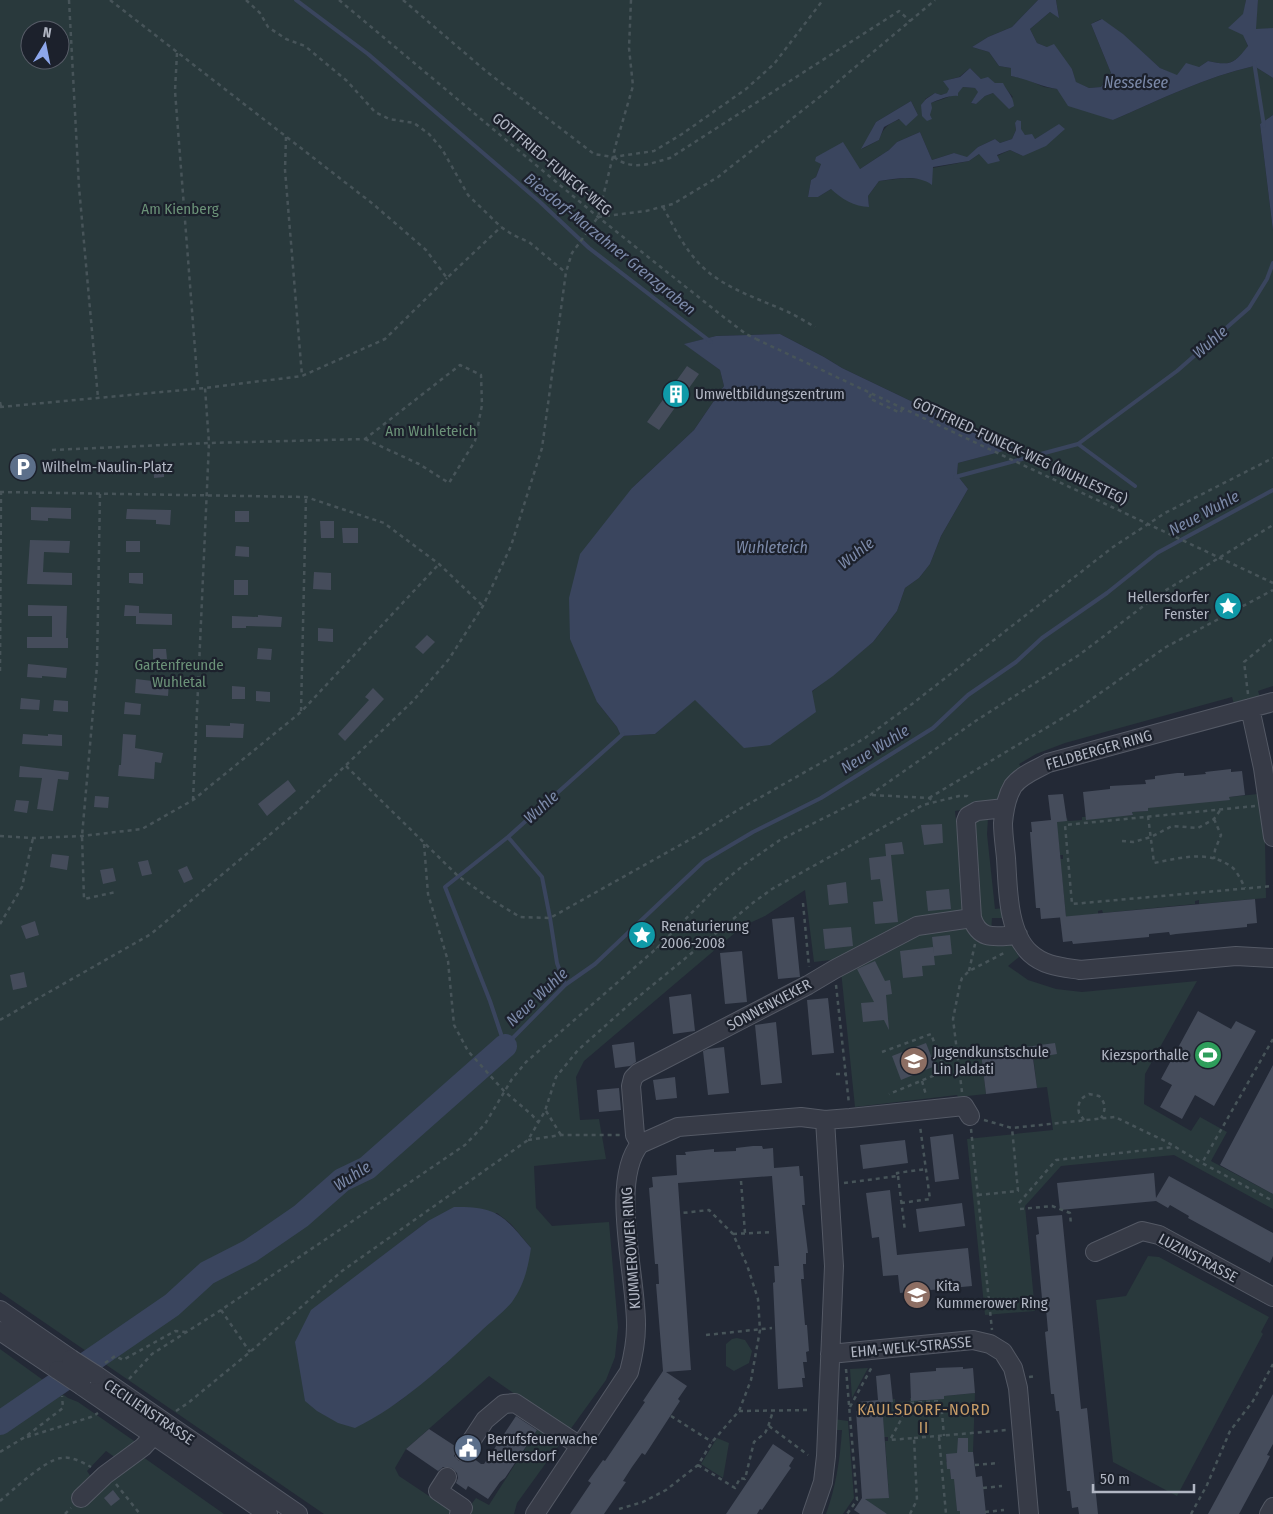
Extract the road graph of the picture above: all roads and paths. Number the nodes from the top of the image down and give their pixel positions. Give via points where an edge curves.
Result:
1 (69, 0) edge
2 (110, 0) edge
3 (246, 0) edge
4 (338, 0) edge
5 (403, 0) edge
6 (631, 0) edge
7 (823, 0) edge
8 (935, 0) edge
9 (910, 21) junction
10 (177, 52) junction
11 (286, 137) junction
12 (613, 157) junction
13 (663, 207) junction
14 (598, 218) junction
15 (502, 227) junction
16 (566, 272) junction
17 (448, 278) junction
18 (814, 327) dead end
19 (756, 339) joint
20 (302, 376) junction
21 (198, 388) junction
22 (205, 388) junction
23 (872, 394) junction
24 (98, 398) junction
25 (0, 402) edge
26 (888, 402) junction
27 (885, 406) junction
28 (0, 407) edge
29 (903, 408) junction
30 (365, 439) junction
31 (209, 443) junction
32 (52, 450) dead end
33 (1273, 458) edge
34 (1, 492) edge
35 (100, 493) junction
36 (207, 496) junction
37 (306, 498) junction
38 (1273, 525) edge
39 (439, 564) junction
40 (1273, 583) edge
41 (1273, 590) edge
42 (482, 606) junction
43 (1273, 638) edge
44 (0, 671) edge
45 (1273, 702) edge
46 (1250, 708) junction
47 (301, 712) junction
48 (346, 766) junction
49 (870, 794) junction
50 (929, 798) junction
51 (193, 800) junction
52 (935, 802) junction
53 (1269, 804) junction
54 (1005, 808) junction
55 (1221, 809) junction
56 (977, 811) junction
57 (1148, 816) junction
58 (1214, 819) junction
59 (0, 836) edge
60 (82, 836) junction
61 (1273, 837) edge
62 (33, 838) junction
63 (1151, 838) junction
64 (1122, 841) dead end
65 (424, 842) junction
66 (1214, 859) junction
67 (1273, 886) edge
68 (1245, 888) junction
69 (116, 892) dead end
70 (803, 903) dead end
71 (0, 924) edge
72 (975, 924) junction
73 (645, 936) dead end
74 (1020, 939) junction
75 (657, 948) junction
76 (1273, 958) edge
77 (835, 969) junction
78 (969, 971) junction
79 (811, 984) junction
80 (0, 1020) edge
81 (1273, 1039) edge
82 (882, 1052) dead end
83 (836, 1074) dead end
84 (846, 1074) junction
85 (504, 1091) junction
86 (889, 1094) dead end
87 (918, 1110) junction
88 (545, 1111) junction
89 (967, 1111) junction
90 (850, 1118) junction
91 (1101, 1118) junction
92 (824, 1120) junction
93 (1085, 1120) junction
94 (539, 1123) junction
95 (1012, 1128) junction
96 (561, 1135) junction
97 (528, 1140) junction
98 (638, 1140) junction
99 (1175, 1146) junction
100 (1202, 1163) junction
101 (926, 1169) junction
102 (898, 1176) junction
103 (741, 1181) dead end
104 (828, 1185) junction
105 (978, 1195) junction
106 (1273, 1201) edge
107 (901, 1203) junction
108 (1019, 1203) dead end
109 (1020, 1209) dead end
110 (682, 1213) dead end
111 (1071, 1225) dead end
112 (905, 1231) dead end
113 (773, 1232) dead end
114 (745, 1233) junction
115 (733, 1234) junction
116 (1094, 1252) dead end
117 (1273, 1297) edge
118 (0, 1310) edge
119 (222, 1310) junction
120 (772, 1328) dead end
121 (760, 1330) junction
122 (0, 1331) edge
123 (186, 1332) junction
124 (706, 1335) dead end
125 (990, 1344) junction
126 (250, 1352) junction
127 (830, 1354) junction
128 (65, 1364) junction
129 (1273, 1364) edge
130 (873, 1365) dead end
131 (846, 1367) dead end
132 (94, 1375) junction
133 (1037, 1376) dead end
134 (1028, 1377) dead end
135 (128, 1380) dead end
136 (62, 1396) dead end
137 (850, 1408) junction
138 (811, 1410) dead end
139 (739, 1411) junction
140 (772, 1411) junction
141 (175, 1412) dead end
142 (96, 1414) dead end
143 (671, 1416) dead end
144 (769, 1426) junction
145 (1022, 1429) junction
146 (154, 1436) junction
147 (939, 1436) junction
148 (944, 1436) junction
149 (25, 1437) junction
150 (914, 1438) junction
151 (712, 1442) junction
152 (580, 1446) junction
153 (0, 1452) edge
154 (464, 1452) dead end
155 (808, 1455) dead end
156 (999, 1463) dead end
157 (698, 1465) junction
158 (975, 1466) dead end
159 (104, 1475) junction
160 (447, 1477) dead end
161 (1002, 1486) dead end
162 (983, 1488) dead end
163 (81, 1498) dead end
164 (0, 1501) edge
165 (1273, 1507) edge
166 (618, 1509) dead end
167 (1004, 1510) dead end
168 (985, 1512) dead end
169 (140, 1514) edge
170 (268, 1514) edge
171 (298, 1514) edge
172 (459, 1514) edge
173 (535, 1514) edge
174 (812, 1514) edge
175 (847, 1514) edge
176 (910, 1514) edge
177 (946, 1514) edge
178 (1030, 1514) edge
179 (1191, 1514) edge
180 (1269, 1514) edge

1 - 24 path via 79,186
2 - 10 path
3 - 15 path via 260,12 268,27 305,46 347,81 374,112 414,123 429,134 442,149 468,195
4 - 14 path, GOTTFRIED-FUNECK-WEG
5 - 12 path via 487,72 594,154
6 - 12 path via 628,48 633,86
7 - 12 path via 774,64 746,90 654,151
8 - 9 path
9 - 12 path via 899,11 670,158 645,166 623,164
9 - 13 path via 718,177
10 - 11 path
10 - 21 path via 175,91
11 - 17 path via 373,204 426,250
11 - 20 path via 285,170
12 - 14 path
13 - 14 path
13 - 18 path via 684,245 711,275 732,289 788,312
14 - 16 path via 572,253
14 - 19 path, GOTTFRIED-FUNECK-WEG
15 - 16 path via 529,242
15 - 17 path
16 - 42 path via 539,462 511,546
17 - 20 path via 385,340
19 - 23 path, GOTTFRIED-FUNECK-WEG (WUHLESTEG), bridge
20 - 22 path
21 - 22 path
21 - 24 path
22 - 31 path
23 - 26 path, GOTTFRIED-FUNECK-WEG (WUHLESTEG), bridge
23 - 27 path via 869,398
24 - 28 path
25 - 28 path
26 - 27 path
26 - 29 path, GOTTFRIED-FUNECK-WEG (WUHLESTEG), bridge
27 - 29 path via 900,414
29 - 40 path, GOTTFRIED-FUNECK-WEG (WUHLESTEG), bridge
30 - 30 path via 460,366 481,375 482,405 475,441 449,483 419,464
30 - 31 path
31 - 32 path
31 - 36 path
33 - 65 path via 1165,513 1113,547 865,738 550,918 520,917 458,876
34 - 35 path
34 - 44 path
35 - 36 path
35 - 60 path via 97,666
36 - 37 path
36 - 51 path
37 - 39 path via 384,523
37 - 47 path
38 - 49 path via 1158,595 1080,655 977,720
39 - 42 path
39 - 47 path
41 - 50 path via 1166,647 1076,710
42 - 48 path via 443,666
43 - 46 path via 1244,662
45 - 46 street, FELDBERGER RING
46 - 53 street
46 - 54 street, FELDBERGER RING via 1048,762 1014,786
47 - 51 path
48 - 65 path
48 - 80 path via 298,811 151,934
49 - 50 path
49 - 75 path via 780,840 745,864 717,887
50 - 52 path
51 - 60 path via 142,829
52 - 56 path via 967,796 973,800
52 - 88 path via 914,809 754,902 578,1050 556,1076
53 - 55 path
53 - 61 street
54 - 56 street
54 - 74 street, FELDBERGER RING via 1003,824 1010,910
55 - 57 path
55 - 58 path
56 - 72 street via 966,821
57 - 63 path
57 - 68 path via 1065,825 1072,904
58 - 63 path via 1198,828 1172,826
58 - 66 path via 1221,835
59 - 62 path
60 - 62 path
60 - 69 path via 84,899
62 - 71 path via 22,888
63 - 64 path
63 - 66 path via 1154,863 1195,855
65 - 85 path via 428,894 448,961 454,1025 468,1051
66 - 68 path via 1234,869
67 - 68 path
70 - 79 path
72 - 74 street via 990,936
72 - 77 street, SONNENKIEKER via 917,926
72 - 78 path
73 - 75 path
74 - 76 street, FELDBERGER RING via 1042,962 1080,970 1236,956
74 - 78 path
75 - 85 path via 526,1062
77 - 79 street, SONNENKIEKER
77 - 84 path
78 - 89 path via 960,984 953,1019
79 - 98 street, SONNENKIEKER via 638,1073 631,1086
81 - 100 path
82 - 86 path via 931,1034 945,1072
83 - 84 path
84 - 90 path
85 - 94 path
85 - 119 path via 485,1124 465,1145
87 - 89 street
87 - 90 street
87 - 101 path
88 - 94 path
88 - 96 path
89 - 95 path
89 - 105 path
90 - 92 street
91 - 93 path
91 - 93 path via 1105,1104 1099,1096 1089,1094 1078,1103 1079,1113
91 - 99 path via 1114,1117
92 - 98 street via 801,1116 678,1128
92 - 104 street
93 - 95 path
94 - 97 path
95 - 105 path via 1018,1191
96 - 97 path
96 - 98 path
97 - 126 path via 342,1271
98 - 152 street, KUMMEROWER RING via 628,1169 625,1197 635,1347 629,1372
99 - 100 path
99 - 108 path via 1056,1160
100 - 106 path
101 - 102 path via 897,1173
101 - 107 path via 930,1199
102 - 104 path
102 - 107 path
103 - 114 path
104 - 127 street via 834,1266
105 - 125 path via 992,1330
107 - 112 path
109 - 111 path via 1052,1206 1070,1213
110 - 115 path via 709,1210
113 - 114 path
114 - 115 path
115 - 121 path via 748,1265 758,1299
116 - 117 street, LUZINSTRASSE via 1142,1231 1159,1235
118 - 128 street, CECILIENSTRASSE
119 - 123 path
119 - 126 path
120 - 121 path
121 - 124 path
121 - 139 path via 751,1380
122 - 128 street, CECILIENSTRASSE
123 - 132 path via 175,1331 123,1360 115,1356
123 - 135 path via 152,1354
125 - 127 street, EHM-WELK-STRASSE via 973,1340
125 - 145 street, EHM-WELK-STRASSE via 1003,1352 1012,1368 1018,1388
126 - 141 path
127 - 174 street via 823,1482
128 - 132 street, CECILIENSTRASSE, bridge
129 - 179 path via 1253,1401 1230,1431
130 - 137 path
131 - 137 path
132 - 146 street, CECILIENSTRASSE
132 - 171 street, CECILIENSTRASSE
133 - 134 path
136 - 149 path via 62,1408
137 - 175 path via 857,1500
138 - 140 path
139 - 140 path
139 - 151 path
140 - 144 path
142 - 149 path
143 - 151 path
144 - 155 path
144 - 157 path via 754,1442 745,1479 740,1478 735,1488
145 - 148 path
145 - 178 street, EHM-WELK-STRASSE
146 - 159 street
146 - 170 street, CECILIENSTRASSE
147 - 148 path
147 - 150 path
147 - 177 path
148 - 150 path via 941,1401 910,1404 890,1440
149 - 153 path
150 - 176 path via 916,1500
151 - 157 path
152 - 154 street via 515,1403 504,1404 485,1420
152 - 173 street, KUMMEROWER RING
156 - 158 path
157 - 166 path via 666,1490 644,1502
159 - 163 street
159 - 164 path via 80,1460 60,1458 37,1470
159 - 169 path via 117,1485
160 - 172 street via 438,1491 463,1508
161 - 162 path
165 - 180 street
167 - 168 path

